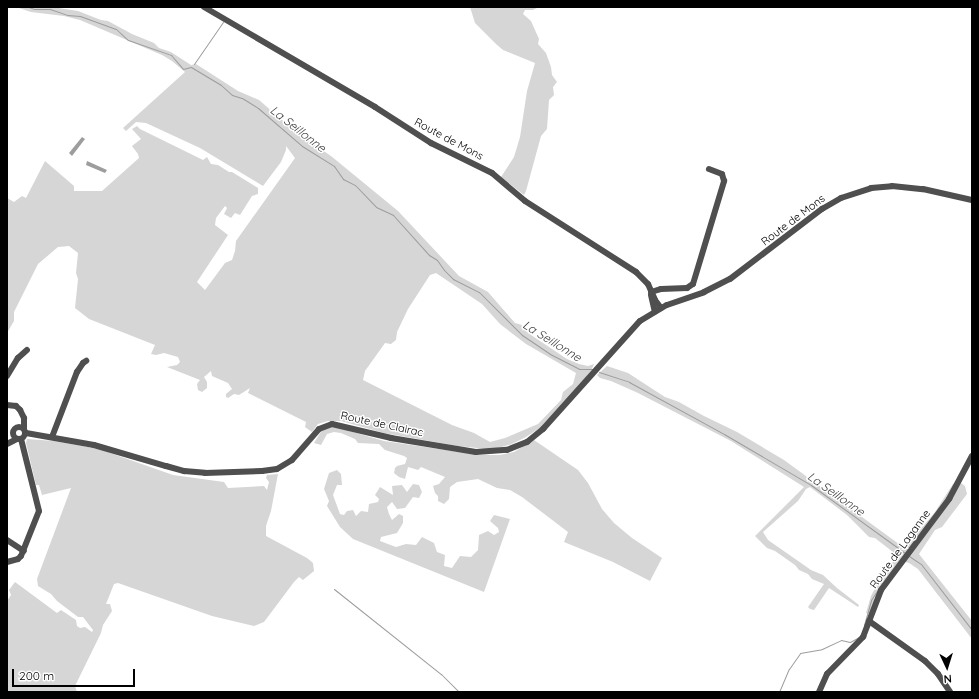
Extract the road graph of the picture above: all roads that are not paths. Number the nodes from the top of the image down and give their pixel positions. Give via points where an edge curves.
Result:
1 (204, 7) edge
2 (709, 169) dead end
3 (972, 200) edge
4 (651, 292) junction
5 (658, 310) junction
6 (27, 350) dead end
7 (86, 361) dead end
8 (601, 364) joint
9 (7, 376) edge
10 (7, 405) edge
11 (23, 430) junction
12 (52, 437) junction
13 (14, 439) edge
14 (972, 456) edge
15 (7, 540) edge
16 (24, 551) junction
17 (7, 562) edge
18 (869, 622) junction
19 (819, 692) edge
20 (950, 692) edge

1 - 4 street, Route de Mons via 375,107 431,143 492,173 525,201 636,272 648,284
2 - 4 street via 722,174 724,181 693,284 686,288
3 - 5 street, Route de Mons via 904,186 860,191 822,209 730,279
4 - 5 street, Route de Mons
5 - 8 street, Route de Mons via 640,321
6 - 9 street via 18,358
7 - 12 street via 77,372
8 - 12 street, Route de Clairac via 534,438 500,452 476,452 391,438 332,424 319,429 292,460 277,469 205,473 184,471 100,446
10 - 11 street via 18,407 23,415
11 - 12 street, Route de Clairac
11 - 13 street
11 - 13 street via 15,429
13 - 16 street via 39,511
14 - 18 street, Route de Laganne via 950,499 876,599
15 - 16 street
16 - 17 street via 18,559
18 - 19 street, Route de Laganne via 863,637 831,670
18 - 20 street via 925,661

